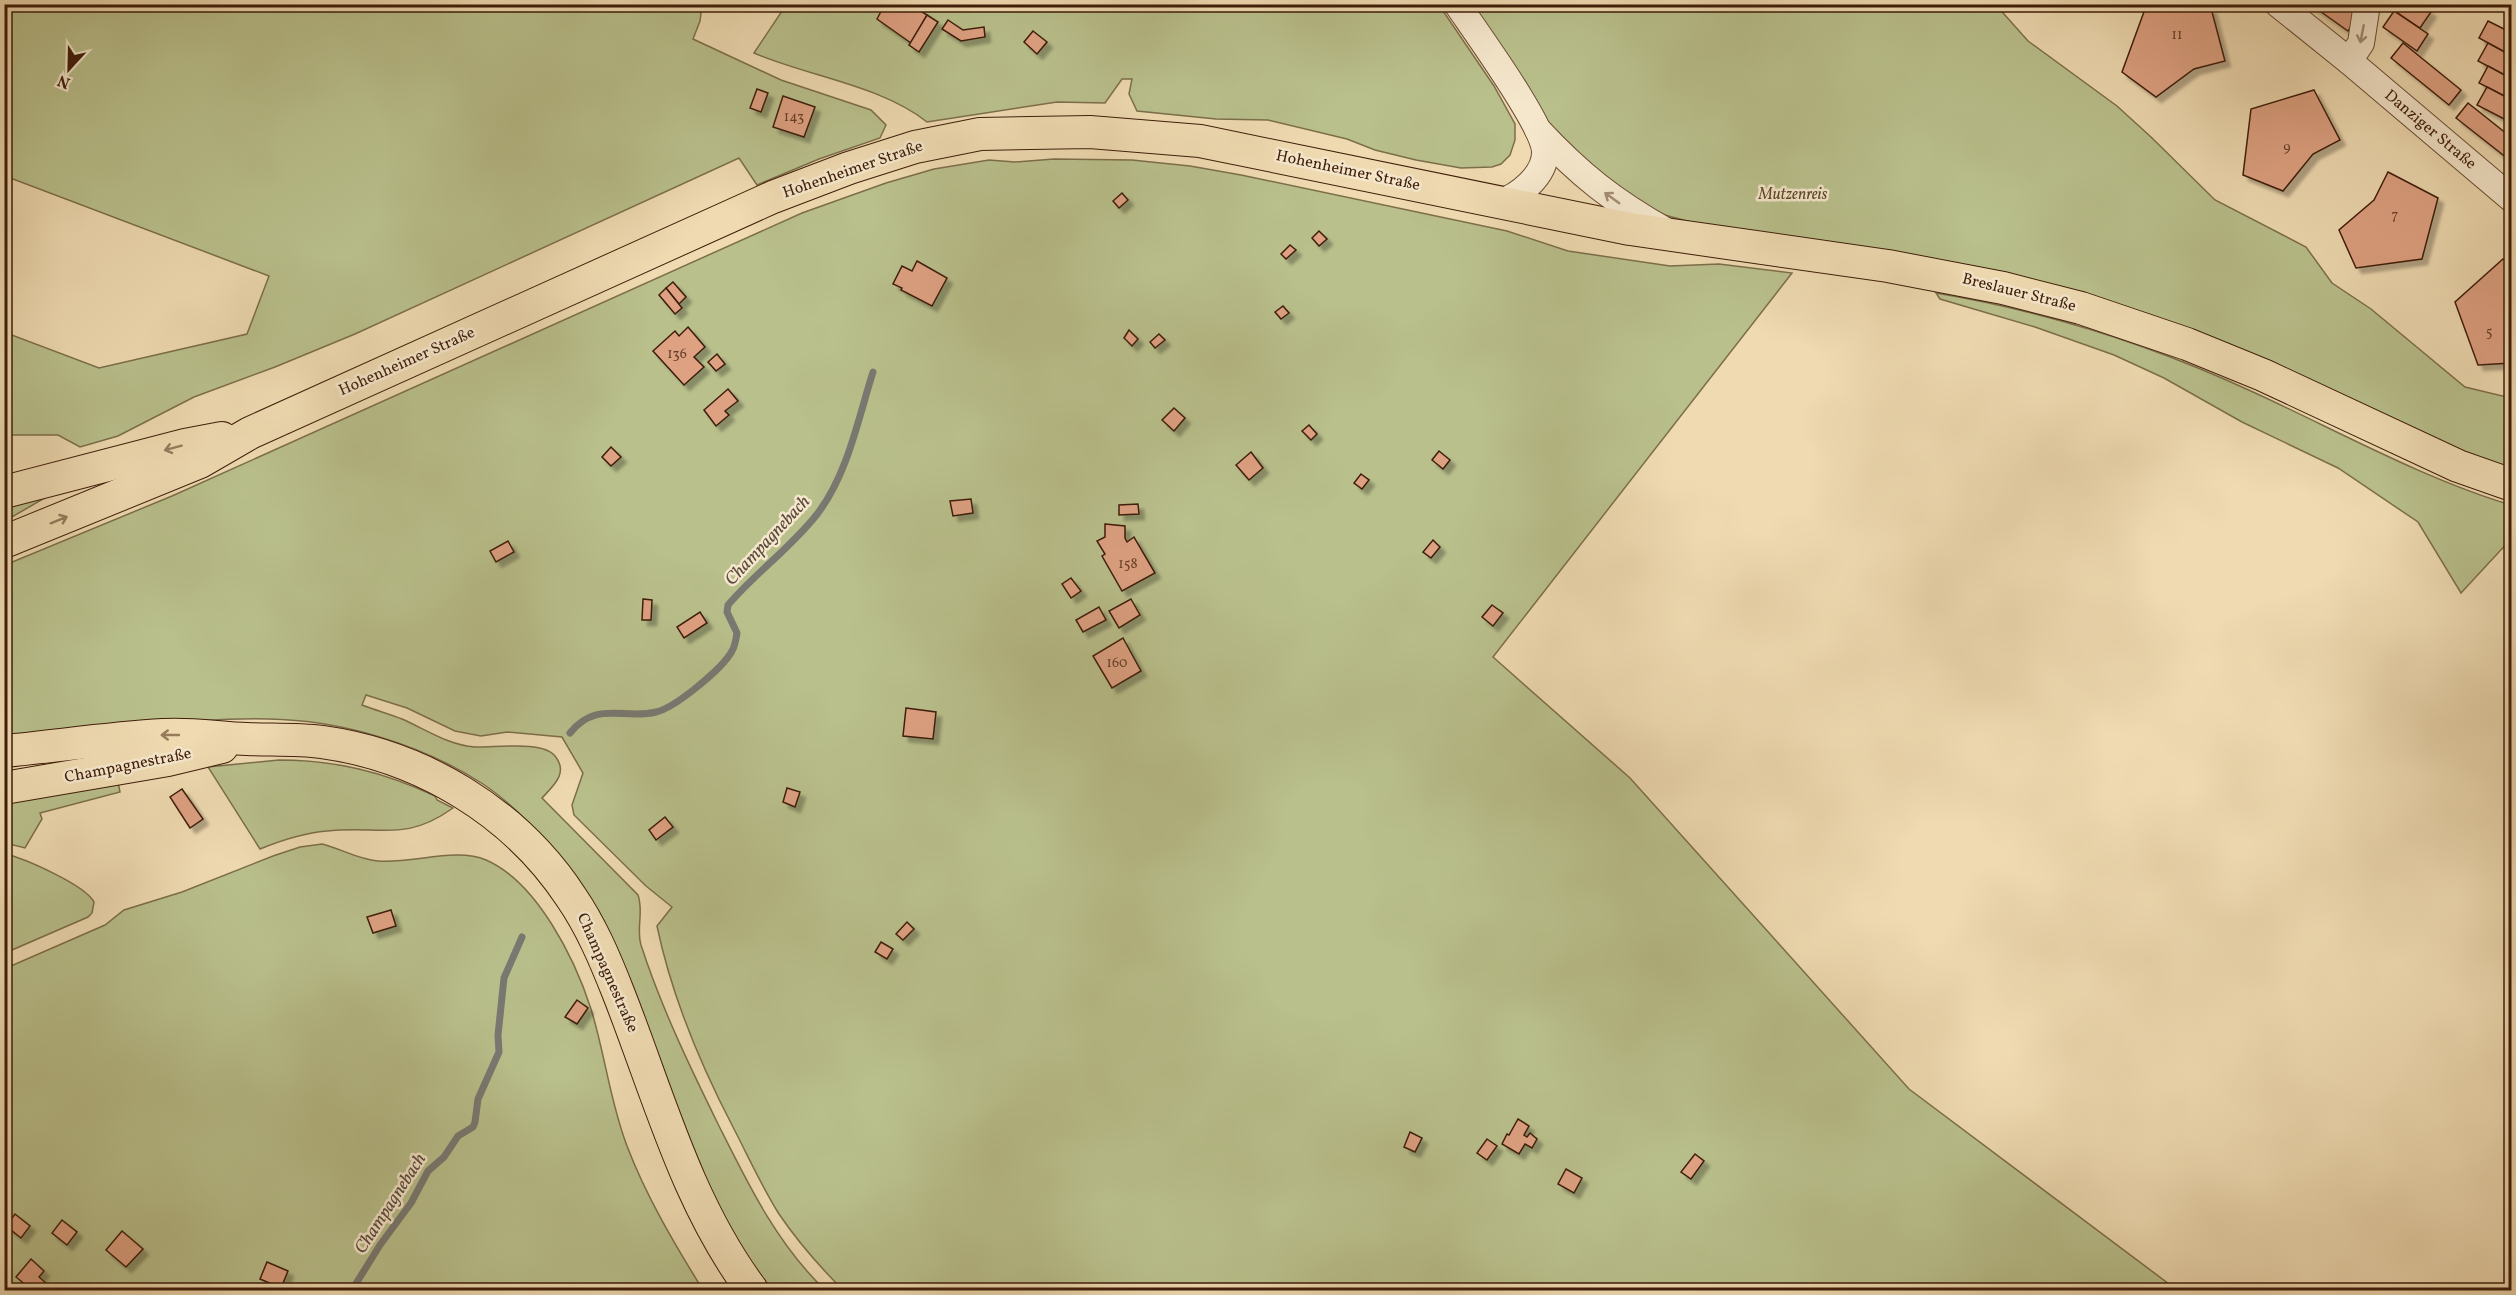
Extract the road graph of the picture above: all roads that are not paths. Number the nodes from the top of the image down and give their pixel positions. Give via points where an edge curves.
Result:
1 (1457, 4) edge
2 (2278, 4) edge
3 (2367, 4) edge
4 (2349, 61) junction
5 (1538, 130) junction
6 (2511, 199) edge
7 (1498, 203) junction
8 (1681, 237) junction
9 (250, 433) junction
10 (2511, 485) edge
11 (4, 492) edge
12 (4, 542) edge
13 (250, 740) junction
14 (4, 751) edge
15 (4, 788) edge
16 (752, 1290) edge

1 - 5 street
2 - 4 street, Danziger Straße
3 -> 4 street via 2361,43
4 - 6 street, Danziger Straße
5 - 7 street via 1545,152 1540,169 1527,186
8 -> 5 street via 1608,196
7 - 8 main road, Breslauer Straße
7 - 9 main road, Hohenheimer Straße via 1267,154 1164,137 1060,132 988,134 947,140 881,156 773,196
8 - 10 main road, Breslauer Straße via 1947,276 2081,308 2153,331 2243,367 2458,466
9 -> 11 main road, Hohenheimer Straße via 185,445
12 -> 9 main road, Hohenheimer Straße via 200,462
13 -> 14 main road, Champagnestraße via 165,735
13 - 15 main road, Champagnestraße via 168,760
13 - 16 main road, Champagnestraße via 304,741 398,761 441,780 484,806 516,832 561,882 586,921 610,971 680,1160 730,1260

